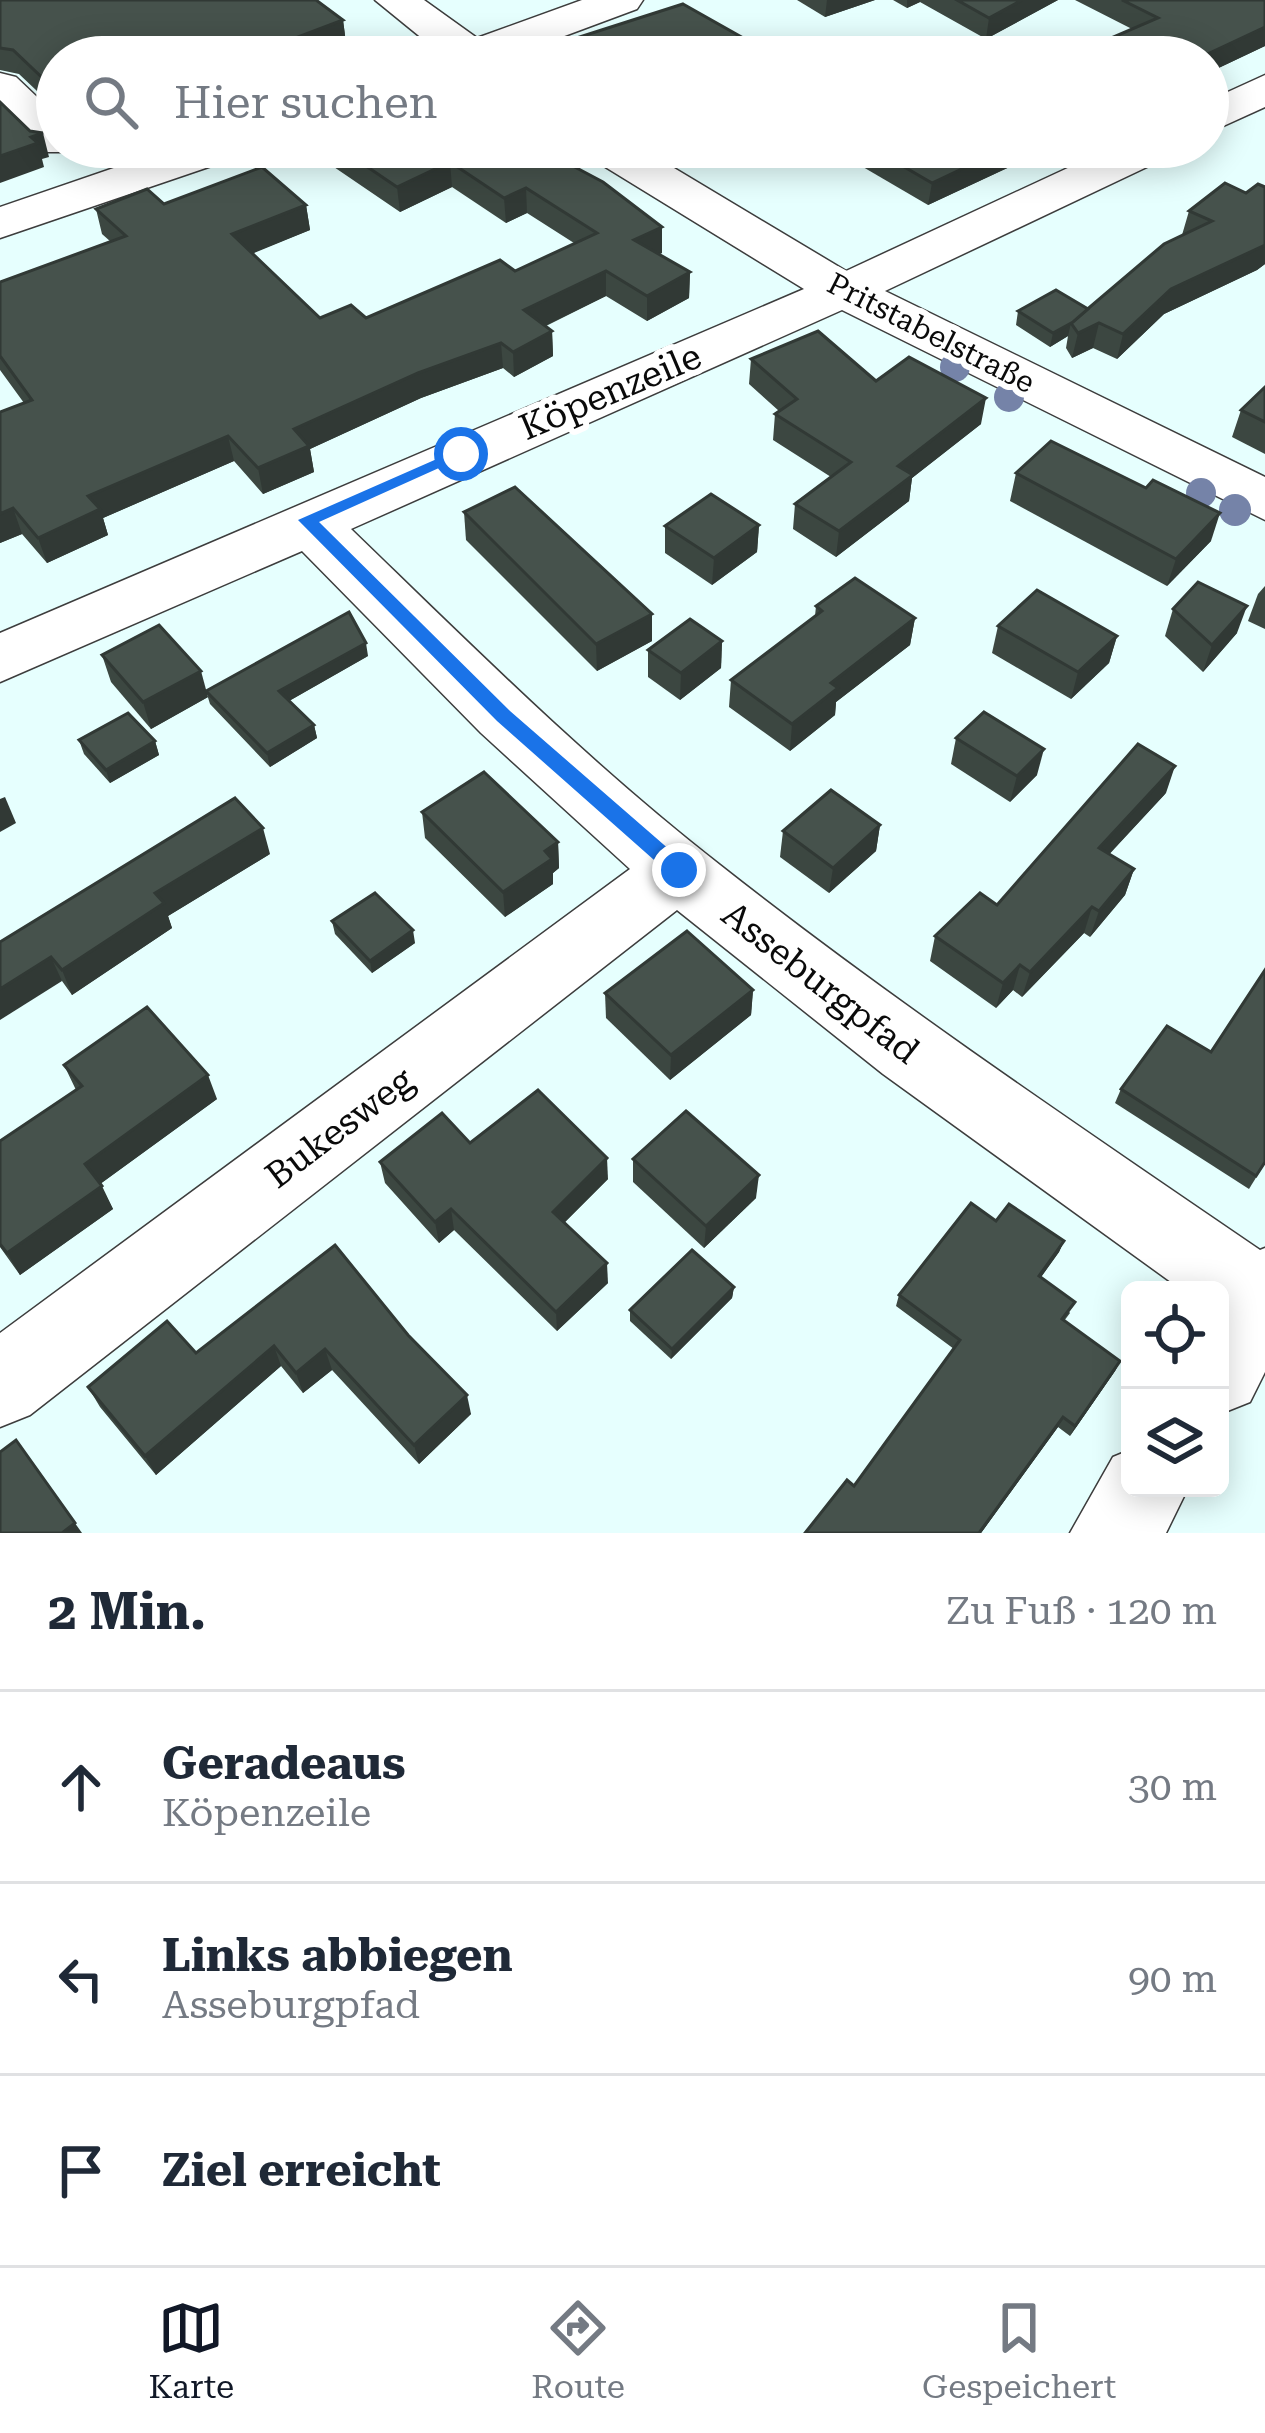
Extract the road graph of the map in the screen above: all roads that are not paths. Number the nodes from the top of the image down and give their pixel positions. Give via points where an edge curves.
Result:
1 (396, 0) edge
2 (622, 0) edge
3 (444, 36) edge
4 (525, 36) edge
5 (0, 87) edge
6 (1265, 89) edge
7 (1229, 108) edge
8 (36, 122) edge
9 (84, 168) edge
10 (161, 168) edge
11 (641, 168) edge
12 (1106, 168) edge
13 (104, 188) junction
14 (0, 223) edge
15 (844, 291) junction
16 (1265, 502) edge
17 (307, 520) junction
18 (0, 659) edge
19 (679, 870) junction
20 (1263, 1295) edge
21 (1229, 1357) edge
22 (0, 1384) edge
23 (1138, 1497) edge
24 (1114, 1533) edge

1 - 3 street
2 - 4 street
5 - 8 street
6 - 7 street
9 - 13 street
10 - 13 street
11 - 15 street, Pritstabelstraße
12 - 15 street, Köpenzeile
13 - 14 street
15 - 16 street, Pritstabelstraße
15 - 17 street, Köpenzeile
17 - 18 street, Köpenzeile
17 - 19 street, Asseburgpfad via 504,716
19 - 20 street, Asseburgpfad via 909,1051
19 - 22 street, Bukesweg
20 - 21 street
23 - 24 street

